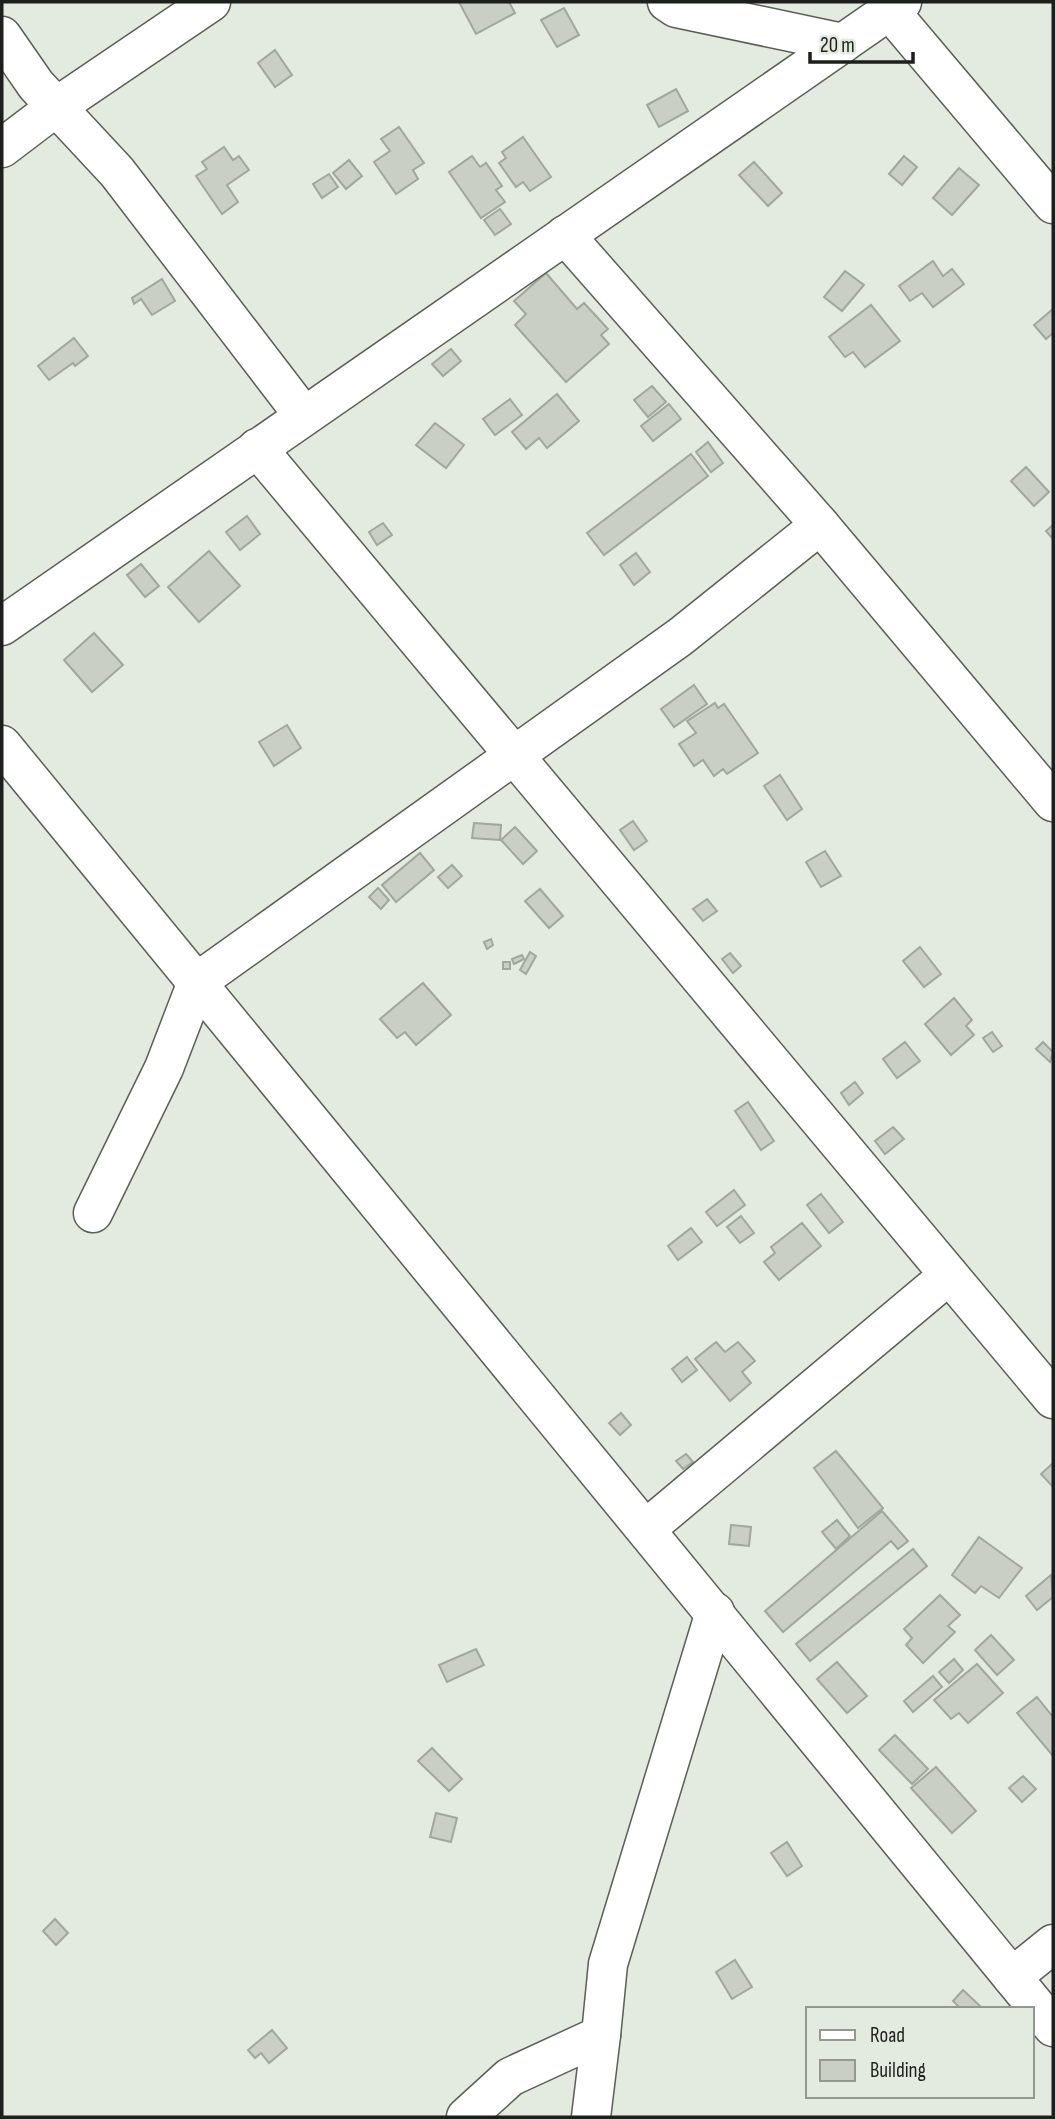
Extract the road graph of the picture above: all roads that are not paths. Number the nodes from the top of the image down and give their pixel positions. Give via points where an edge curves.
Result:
1 (211, 2) edge
2 (667, 2) edge
3 (895, 6) edge
4 (2, 36) edge
5 (843, 43) junction
6 (56, 107) junction
7 (2, 148) edge
8 (1053, 204) edge
9 (565, 235) junction
10 (304, 416) junction
11 (257, 448) junction
12 (820, 525) junction
13 (2, 625) edge
14 (2, 745) edge
15 (515, 756) junction
16 (1053, 802) edge
17 (197, 982) junction
18 (93, 1213) dead end
19 (949, 1275) junction
20 (1053, 1399) edge
21 (646, 1528) junction
22 (715, 1612) junction
23 (1053, 1944) edge
24 (1012, 1978) junction
25 (1053, 2027) edge
26 (600, 2035) junction
27 (466, 2117) edge
28 (591, 2117) edge

1 - 6 street
2 - 5 street via 676,8
3 - 5 street
3 - 8 street
4 - 6 street
5 - 9 street
6 - 7 street
6 - 10 street via 117,172
9 - 10 street
9 - 12 street
10 - 11 street
11 - 13 street
11 - 15 street
12 - 15 street via 680,637
12 - 16 street
14 - 17 street
15 - 17 street
15 - 19 street
17 - 18 street via 164,1068
17 - 21 street
19 - 20 street
19 - 21 street
21 - 22 street
22 - 24 street
22 - 26 street via 608,1964
23 - 24 street
24 - 25 street
26 - 27 street via 510,2077
26 - 28 street

